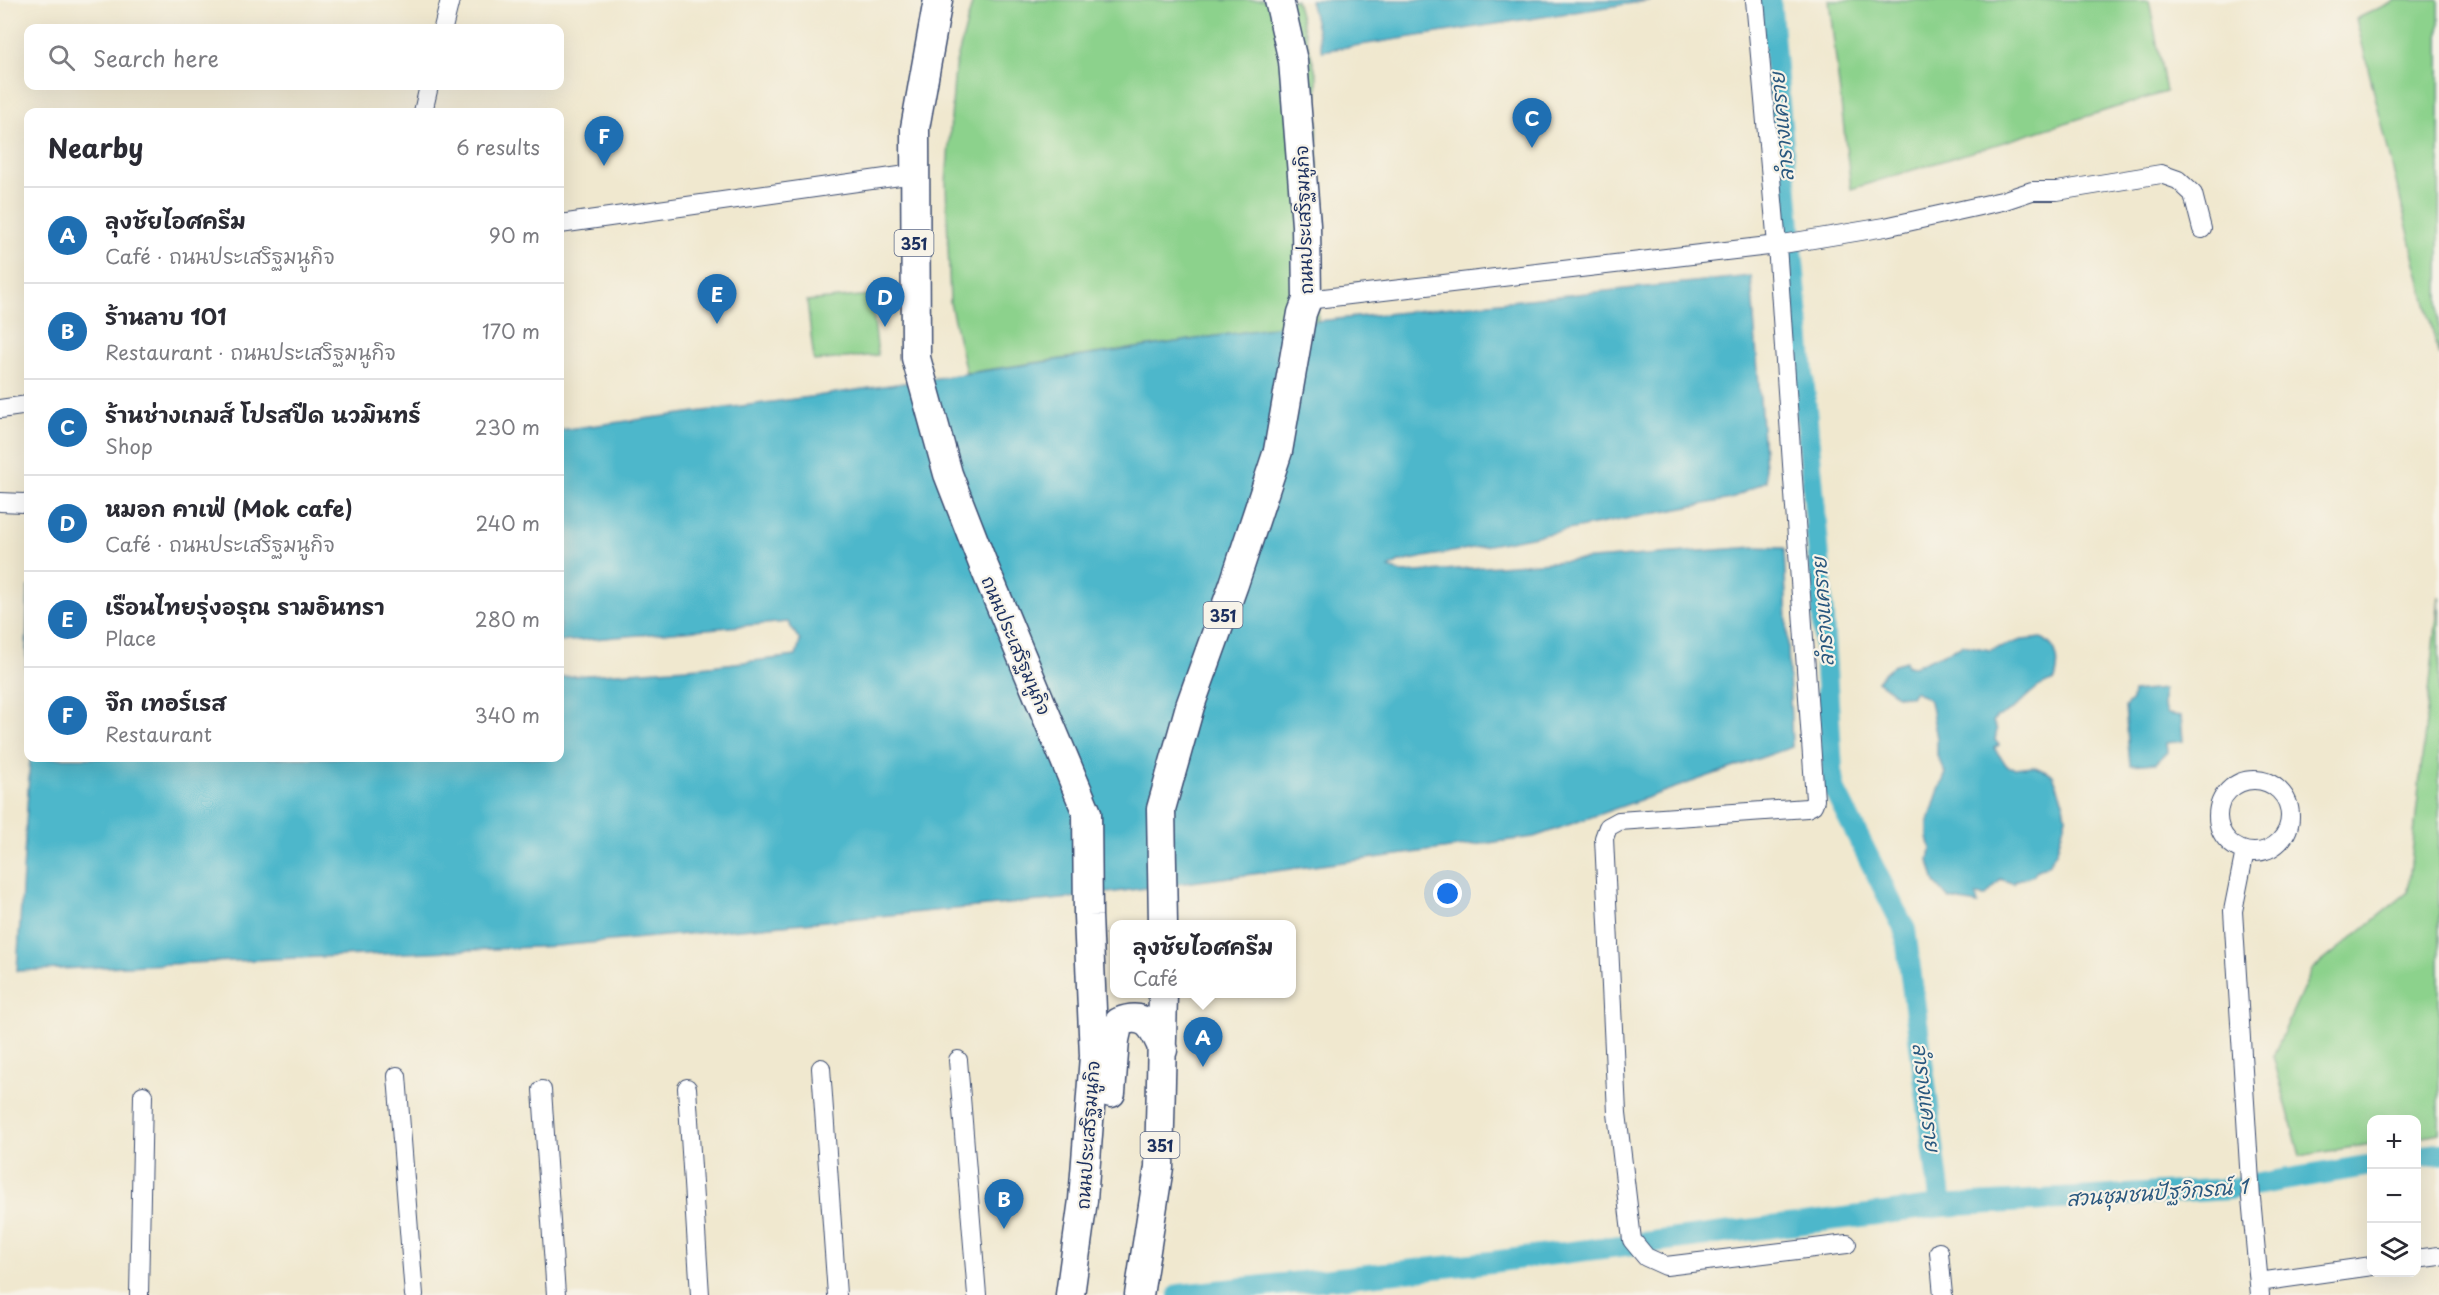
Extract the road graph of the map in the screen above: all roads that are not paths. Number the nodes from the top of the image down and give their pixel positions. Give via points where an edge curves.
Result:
1 (450, 0) edge
2 (938, 0) edge
3 (1279, 0) edge
4 (1755, 0) edge
5 (444, 24) edge
6 (428, 90) edge
7 (424, 108) edge
8 (914, 174) junction
9 (564, 223) edge
10 (2202, 229) dead end
11 (1789, 243) junction
12 (1304, 307) junction
13 (24, 406) edge
14 (0, 409) edge
15 (0, 502) edge
16 (24, 503) dead end
17 (2245, 851) dead end
18 (1163, 920) edge
19 (1163, 998) edge
20 (1162, 1050) junction
21 (958, 1060) dead end
22 (821, 1068) dead end
23 (397, 1076) dead end
24 (687, 1088) dead end
25 (542, 1090) dead end
26 (143, 1095) dead end
27 (1847, 1244) dead end
28 (1939, 1252) dead end
29 (2439, 1256) edge
30 (2421, 1258) edge
31 (2367, 1267) edge
32 (2260, 1288) edge
33 (139, 1295) edge
34 (414, 1295) edge
35 (556, 1295) edge
36 (700, 1295) edge
37 (837, 1295) edge
38 (977, 1295) edge
39 (1070, 1295) edge
40 (1089, 1295) edge
41 (1139, 1295) edge
42 (1943, 1295) edge

1 - 5 street
2 - 8 main road, ถนนประเสริฐมนูกิจ / 351 via 915,128
3 - 12 main road, ถนนประเสริฐมนูกิจ / 351 via 1293,61 1306,225
4 - 11 street
6 - 7 street
8 - 9 street
8 - 39 main road, ถนนประเสริฐมนูกิจ / 351 via 916,358 948,474 1087,813 1094,1056 1083,1200
10 - 11 street via 2193,194 2178,180 2161,174 2057,191 2032,191 1885,227
11 - 12 street
11 - 27 street via 1815,800 1807,808 1619,821 1608,827 1604,838 1617,1113 1636,1244 1646,1257 1666,1266
12 - 18 main road, ถนนประเสริฐมนูกิจ / 351 via 1278,451 1190,706 1161,809
13 - 14 street
15 - 16 street
17 - 32 street via 2233,911
19 - 20 main road, 351
20 - 40 main road via 1154,1030 1142,1019 1119,1022
20 - 41 main road, 351 via 1159,1167
21 - 38 street
22 - 37 street
23 - 34 street
24 - 36 street
25 - 35 street
26 - 33 street
28 - 42 street
29 - 30 street
31 - 32 street

